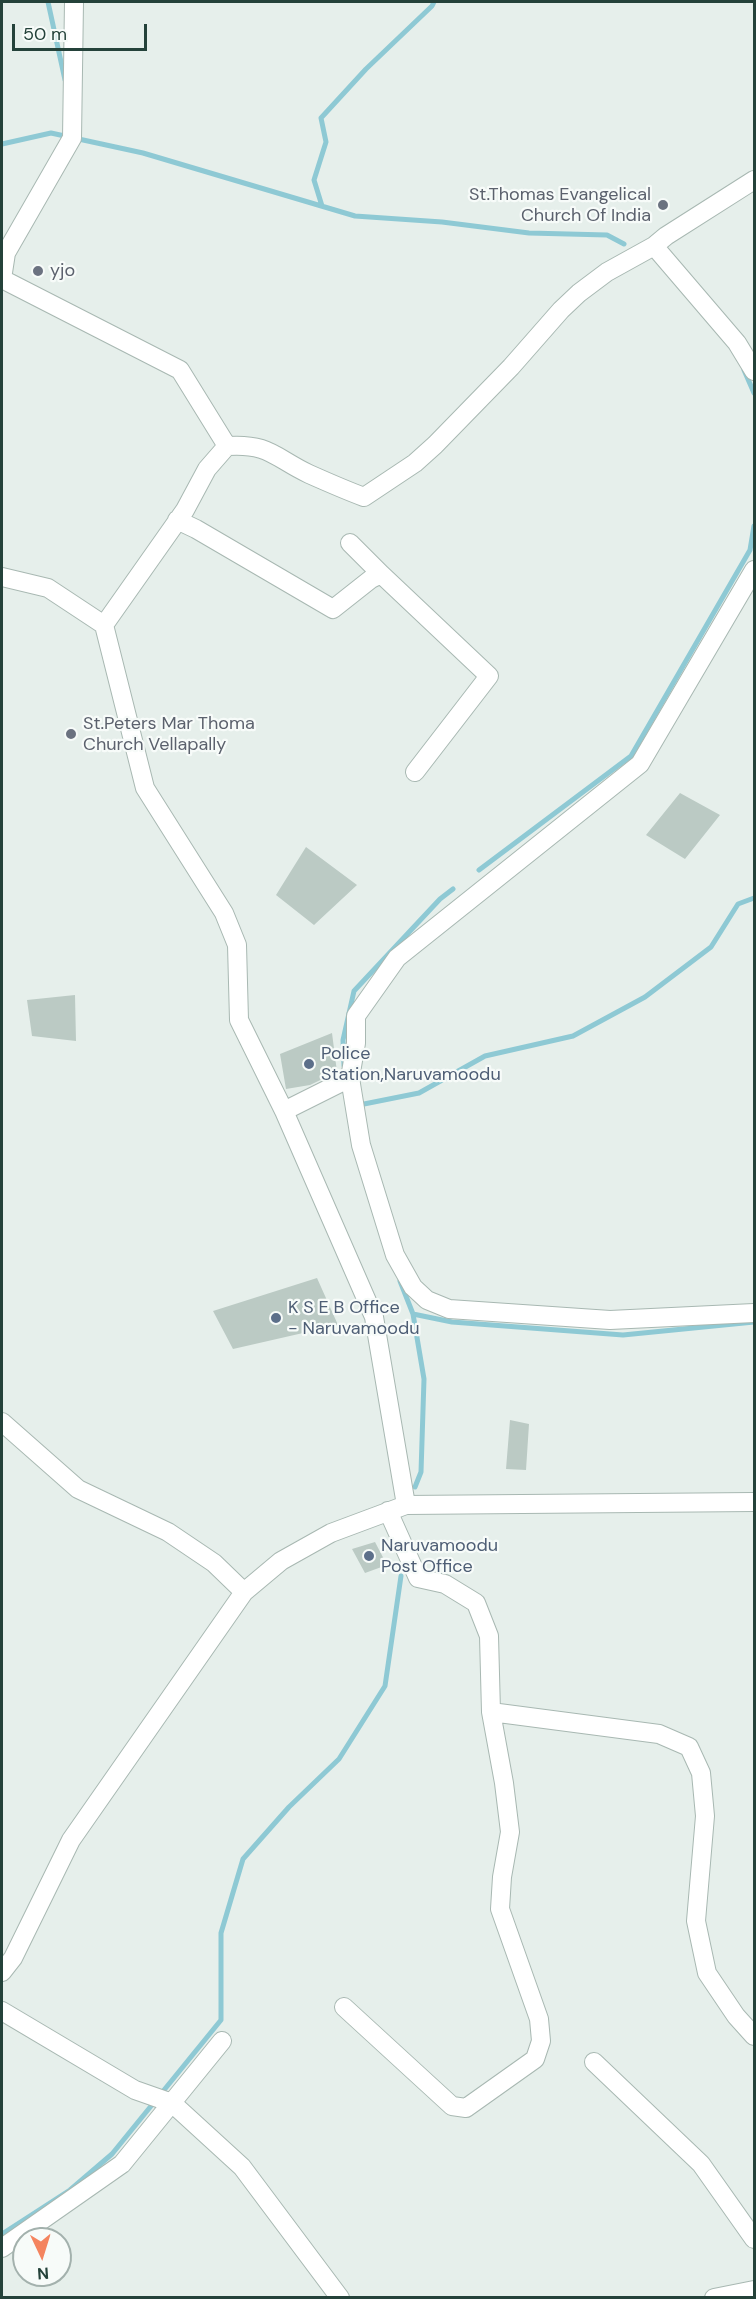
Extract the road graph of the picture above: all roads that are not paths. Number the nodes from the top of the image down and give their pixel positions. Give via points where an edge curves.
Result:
1 (74, 2) edge
2 (754, 180) edge
3 (654, 246) junction
4 (754, 371) edge
5 (227, 446) junction
6 (177, 520) junction
7 (350, 543) dead end
8 (754, 570) edge
9 (381, 574) junction
10 (2, 577) edge
11 (104, 625) junction
12 (415, 772) dead end
13 (352, 1086) junction
14 (284, 1111) junction
15 (754, 1313) edge
16 (2, 1422) edge
17 (754, 1502) edge
18 (405, 1504) junction
19 (388, 1511) junction
20 (244, 1592) junction
21 (491, 1712) junction
22 (5, 1961) edge
23 (344, 2007) dead end
24 (2, 2012) edge
25 (754, 2036) edge
26 (222, 2041) dead end
27 (594, 2062) dead end
28 (171, 2103) junction
29 (754, 2239) edge
30 (2, 2248) edge
31 (754, 2290) edge
32 (340, 2298) edge
33 (714, 2298) edge

1 - 5 street via 72,138 6,254 2,279 180,370
2 - 3 street
3 - 4 street via 737,343
3 - 5 street via 579,293 435,445 364,497 306,472 268,450
5 - 6 street via 207,469
6 - 9 street via 333,609
6 - 11 street
7 - 9 street
8 - 13 street via 640,764 397,958 356,1016
9 - 12 street via 489,676
10 - 11 street via 48,588
11 - 14 street via 145,788 224,913 237,945 239,1020
13 - 14 street
13 - 15 street via 361,1145 395,1255 413,1287 427,1300 450,1309 610,1320
14 - 18 street via 374,1317
16 - 20 street via 78,1489 168,1532 214,1563
17 - 18 street
18 - 19 street
19 - 20 street via 331,1533 281,1561
19 - 21 street via 418,1578 445,1584 476,1603 489,1636
20 - 22 street via 71,1840
21 - 23 street via 510,1832 500,1909 539,2019 541,2041 535,2059 466,2108 452,2106
21 - 25 street via 659,1734 689,1747 701,1773 705,1816 696,1921 708,1973
24 - 28 street via 135,2090
26 - 28 street
27 - 29 street via 701,2164
28 - 30 street via 122,2164
28 - 32 street via 242,2167
31 - 33 street

